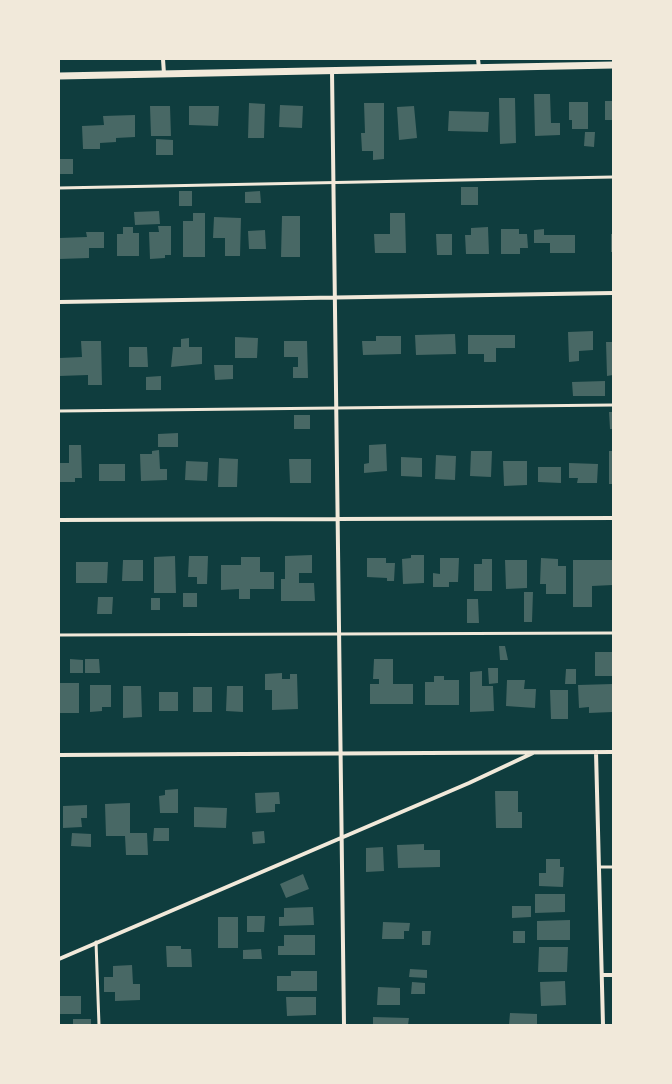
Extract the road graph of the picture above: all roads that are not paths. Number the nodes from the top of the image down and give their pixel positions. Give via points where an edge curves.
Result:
1 (163, 59) edge
2 (478, 59) edge
3 (613, 65) edge
4 (479, 68) junction
5 (332, 71) junction
6 (164, 75) junction
7 (59, 76) edge
8 (613, 177) edge
9 (333, 183) junction
10 (59, 188) edge
11 (613, 293) edge
12 (336, 297) junction
13 (59, 302) edge
14 (613, 405) edge
15 (337, 408) junction
16 (59, 411) edge
17 (337, 518) junction
18 (613, 518) edge
19 (59, 520) edge
20 (613, 633) edge
21 (59, 635) edge
22 (339, 635) junction
23 (535, 752) junction
24 (596, 752) junction
25 (613, 752) edge
26 (59, 755) edge
27 (341, 755) junction
28 (342, 837) junction
29 (599, 867) junction
30 (613, 867) edge
31 (96, 942) junction
32 (59, 959) edge
33 (602, 975) junction
34 (613, 975) edge
35 (99, 1025) edge
36 (344, 1025) edge
37 (602, 1025) edge

1 - 6 street
2 - 4 street
3 - 4 street
4 - 5 street
5 - 6 street
5 - 9 street
6 - 7 street
8 - 9 lane
9 - 10 lane
9 - 12 street
11 - 12 street
12 - 13 street
12 - 15 street
14 - 15 lane
15 - 16 lane
15 - 17 street
17 - 18 street
17 - 19 street
17 - 22 street
20 - 22 lane
21 - 22 lane
22 - 27 street
23 - 24 street
23 - 27 street
23 - 28 street
24 - 25 street
24 - 29 street
26 - 27 street
27 - 28 street
28 - 31 street
28 - 36 street
29 - 30 lane
29 - 33 street
31 - 32 street
31 - 35 lane
33 - 34 street
33 - 37 street

